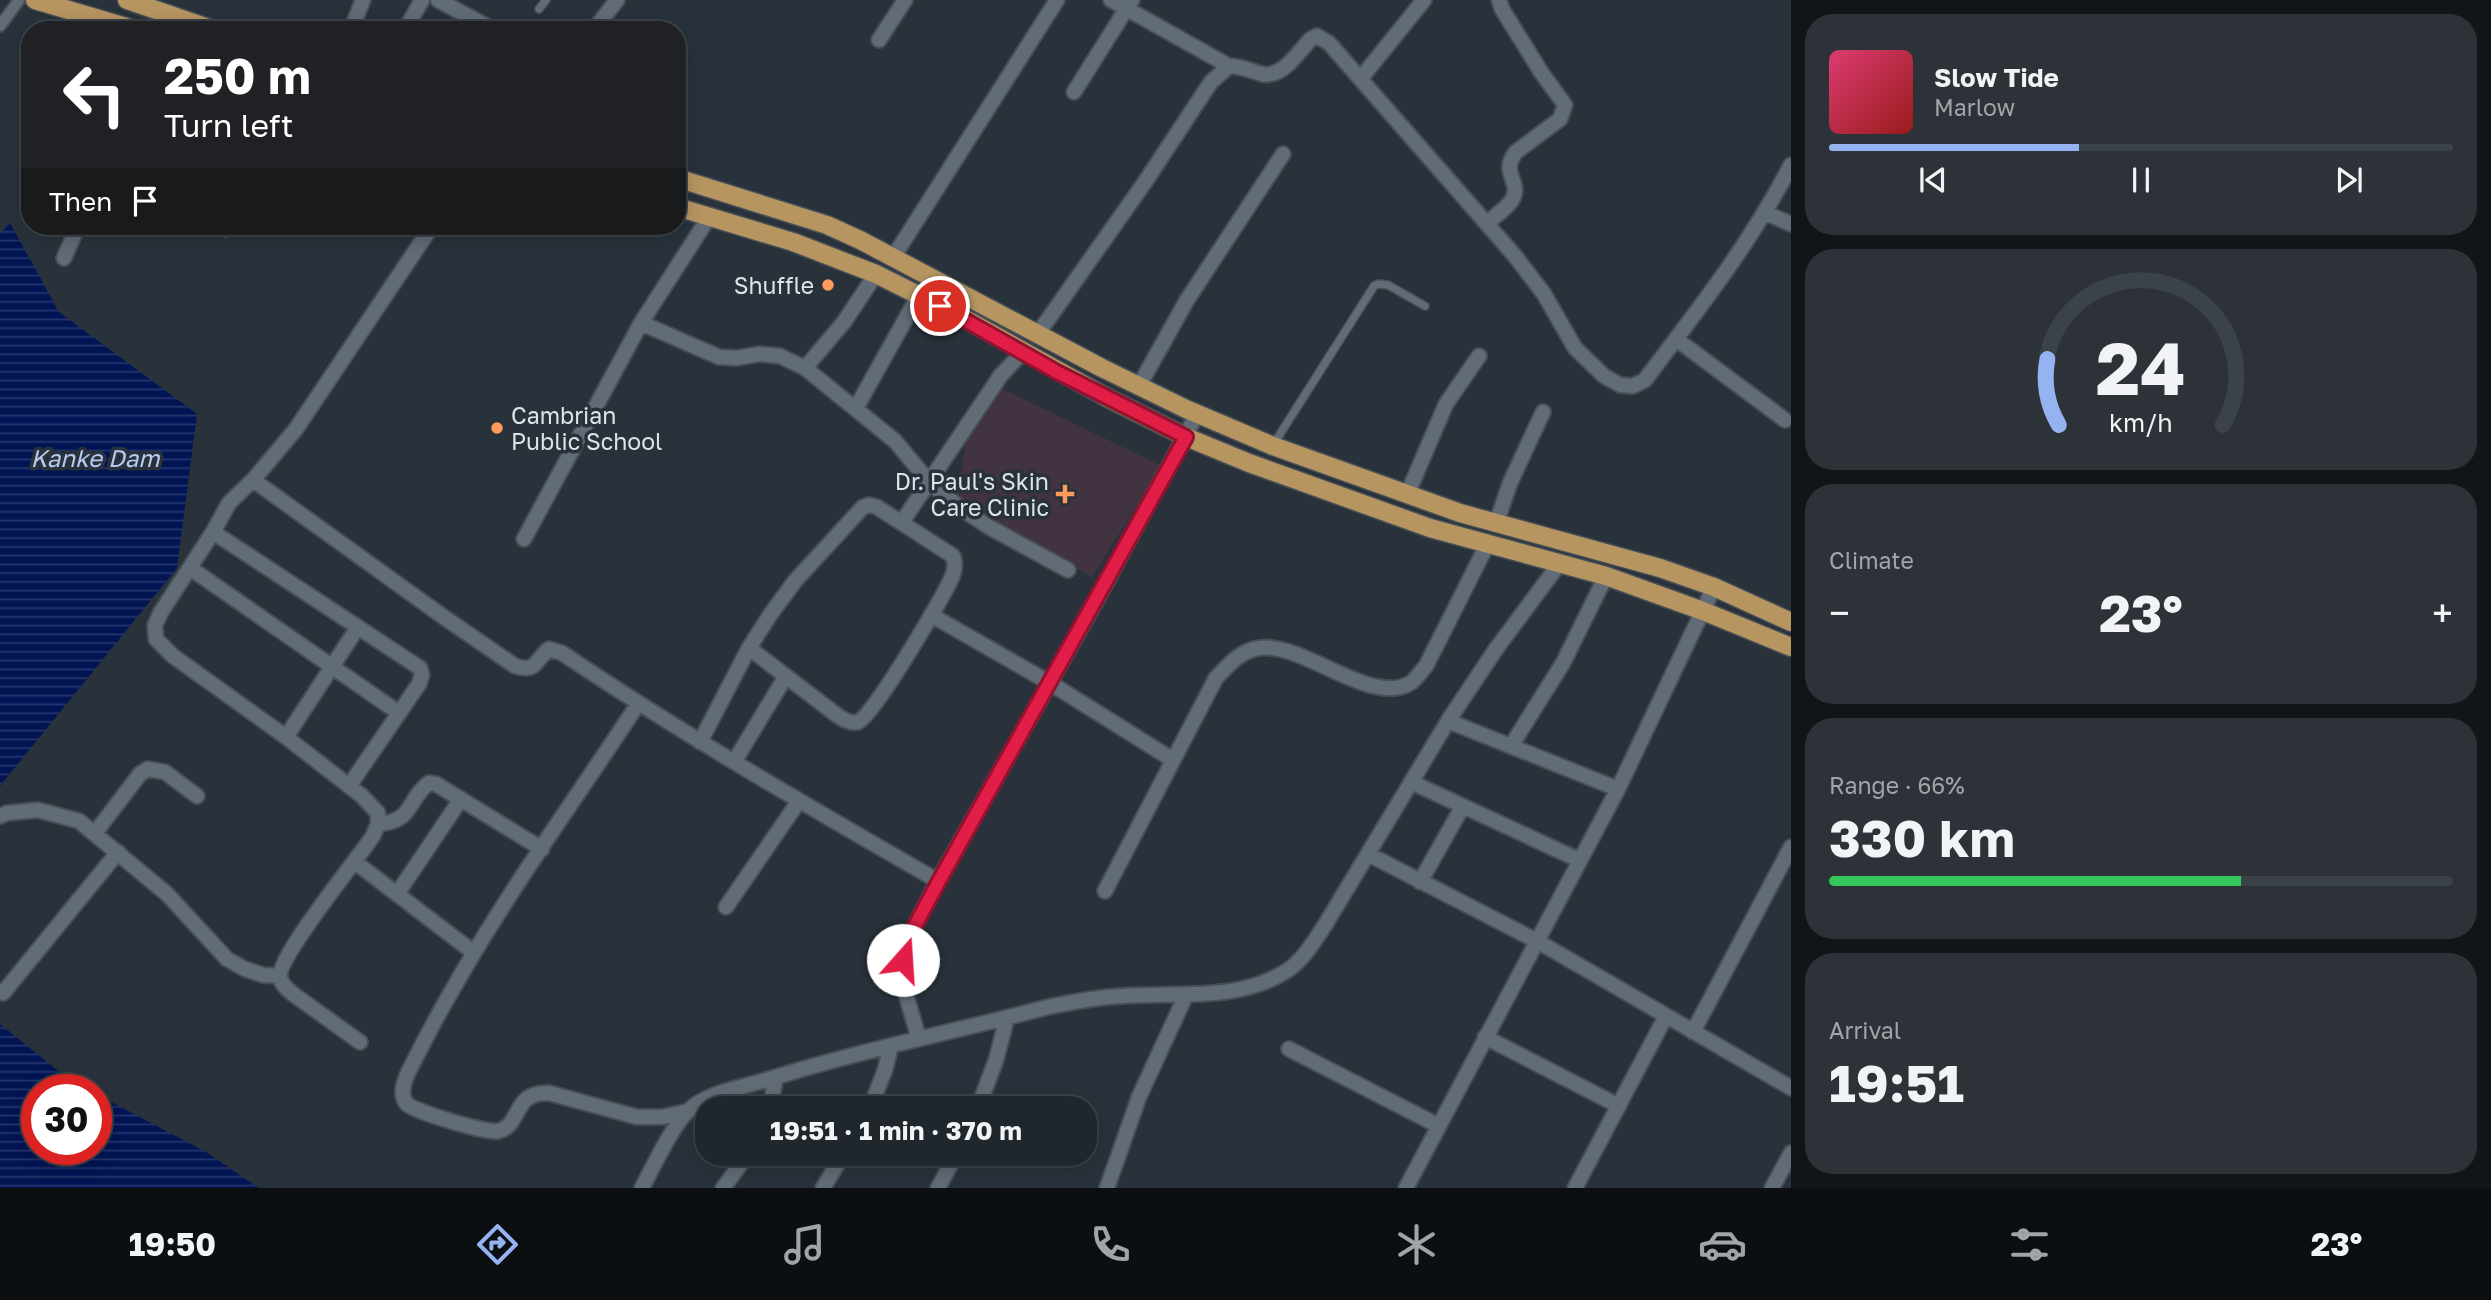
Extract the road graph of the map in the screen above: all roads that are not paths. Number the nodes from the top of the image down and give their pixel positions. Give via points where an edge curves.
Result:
1 (19, 0) edge
2 (35, 0) edge
3 (127, 0) edge
4 (363, 0) edge
5 (422, 0) edge
6 (438, 0) edge
7 (546, 0) edge
8 (617, 0) edge
9 (905, 0) edge
10 (1057, 0) edge
11 (1111, 0) edge
12 (1424, 0) edge
13 (1499, 0) edge
14 (1129, 4) edge
15 (539, 9) dead end
16 (106, 21) edge
17 (188, 21) edge
18 (355, 21) edge
19 (410, 21) edge
20 (477, 21) edge
21 (601, 21) edge
22 (0, 26) edge
23 (879, 40) dead end
24 (1229, 66) junction
25 (1361, 78) junction
26 (1074, 92) dead end
27 (1283, 154) dead end
28 (1791, 165) edge
29 (686, 181) edge
30 (686, 209) edge
31 (1766, 213) junction
32 (709, 217) junction
33 (1487, 223) junction
34 (1791, 224) edge
35 (74, 235) edge
36 (426, 235) edge
37 (894, 256) junction
38 (64, 258) dead end
39 (876, 274) junction
40 (919, 295) junction
41 (1426, 306) dead end
42 (641, 323) junction
43 (1037, 335) junction
44 (1676, 339) junction
45 (1023, 352) junction
46 (1479, 356) dead end
47 (805, 368) junction
48 (1139, 386) junction
49 (856, 408) junction
50 (1543, 412) dead end
51 (1197, 414) junction
52 (1785, 420) dead end
53 (1186, 437) junction
54 (1273, 446) junction
55 (253, 480) junction
56 (930, 483) junction
57 (1407, 495) junction
58 (902, 522) junction
59 (1496, 524) junction
60 (213, 532) junction
61 (524, 539) dead end
62 (1487, 545) junction
63 (1559, 564) junction
64 (190, 568) junction
65 (1069, 570) dead end
66 (1606, 576) junction
67 (1714, 587) junction
68 (1703, 611) junction
69 (931, 615) junction
70 (1791, 621) edge
71 (358, 626) junction
72 (1791, 647) edge
73 (749, 648) junction
74 (333, 666) junction
75 (786, 676) junction
76 (1050, 683) junction
77 (638, 704) junction
78 (400, 713) junction
79 (1448, 721) junction
80 (286, 737) junction
81 (700, 742) junction
82 (1511, 746) junction
83 (1173, 760) junction
84 (734, 762) junction
85 (1411, 782) junction
86 (349, 786) junction
87 (1618, 789) junction
88 (197, 796) dead end
89 (461, 799) junction
90 (799, 801) junction
91 (1462, 806) junction
92 (0, 816) edge
93 (378, 824) junction
94 (95, 833) junction
95 (1791, 847) edge
96 (542, 849) junction
97 (118, 852) junction
98 (1368, 854) junction
99 (1579, 860) junction
100 (355, 862) junction
101 (939, 881) junction
102 (1420, 881) junction
103 (1105, 891) dead end
104 (397, 894) junction
105 (726, 907) dead end
106 (1536, 941) junction
107 (473, 953) junction
108 (279, 976) junction
109 (3, 993) dead end
110 (1186, 995) junction
111 (1666, 1016) junction
112 (1007, 1018) junction
113 (1693, 1032) junction
114 (1485, 1037) junction
115 (919, 1039) junction
116 (360, 1042) dead end
117 (891, 1046) junction
118 (1289, 1049) dead end
119 (776, 1077) junction
120 (1791, 1088) edge
121 (772, 1096) edge
122 (875, 1096) edge
123 (982, 1096) edge
124 (1619, 1106) junction
125 (689, 1111) junction
126 (1439, 1126) junction
127 (1791, 1153) edge
128 (739, 1166) edge
129 (836, 1166) edge
130 (950, 1166) edge
131 (642, 1188) edge
132 (723, 1188) edge
133 (823, 1188) edge
134 (938, 1188) edge
135 (1107, 1188) edge
136 (1406, 1188) edge
137 (1575, 1188) edge
138 (1772, 1188) edge

1 - 22 street
2 - 16 main road
3 - 17 main road
4 - 18 street
5 - 19 street
6 - 20 street
7 - 15 lane
8 - 21 street
9 - 23 street
10 - 37 street
11 - 14 street
12 - 25 street
13 - 33 street via 1565,105 1560,119 1510,159 1515,193
14 - 24 street
14 - 26 street
24 - 25 street via 1276,74 1317,36
24 - 43 street via 1211,82
25 - 33 street
27 - 48 street via 1194,289
28 - 31 street
29 - 37 main road via 827,225
30 - 32 main road
31 - 34 street
31 - 44 street
32 - 39 main road
32 - 42 street
33 - 44 street via 1545,294 1576,348 1604,376 1620,385 1633,386 1645,380
35 - 38 street
36 - 55 street via 296,429
37 - 43 main road
39 - 40 main road
39 - 47 street
40 - 45 main road
40 - 49 street
41 - 54 lane via 1388,285 1374,286
42 - 47 street via 719,357 780,356
42 - 61 street
43 - 48 main road
44 - 52 street
45 - 53 main road
45 - 56 street via 1002,375
46 - 57 street via 1446,404
47 - 49 street
48 - 51 main road
49 - 56 street via 895,441
50 - 59 street
51 - 53 street
51 - 54 main road
53 - 62 main road via 1359,503
53 - 76 street
54 - 57 main road
55 - 60 street via 229,503
55 - 77 street via 515,666 531,668 544,652 555,649
56 - 58 street
56 - 65 street via 989,527
57 - 59 main road
58 - 69 street via 953,556 956,564
58 - 73 street via 877,507 863,507 795,581
59 - 67 main road via 1633,559
60 - 64 street
60 - 71 street
62 - 63 main road
62 - 83 street via 1426,666 1412,682 1394,688 1371,686 1279,649 1256,648 1237,656 1216,678
63 - 66 main road
63 - 79 street
64 - 74 street
64 - 80 street via 161,612 155,625 156,639
66 - 68 main road
66 - 82 street via 1563,663
67 - 68 street
67 - 70 main road
68 - 72 main road
68 - 87 street
69 - 75 street via 878,701 858,722 838,716
69 - 76 street
71 - 74 street
71 - 78 street via 420,668 419,684
73 - 75 street
73 - 81 street
74 - 78 street
74 - 80 street
75 - 84 street
76 - 83 street
76 - 101 street
77 - 81 street
77 - 96 street
78 - 86 street
79 - 82 street
79 - 85 street
80 - 86 street
81 - 84 street
82 - 87 street
83 - 103 street
84 - 90 street
85 - 91 street
85 - 98 street
86 - 93 street via 372,805
87 - 99 street
88 - 94 street via 165,772 148,769
89 - 93 street via 429,783 398,821
89 - 96 street
89 - 104 street
90 - 101 street
90 - 105 street
91 - 99 street
91 - 102 street
92 - 94 street via 38,810 79,821
93 - 100 street
94 - 97 street
95 - 113 street
96 - 107 street
97 - 108 street via 167,894 227,958 245,969
97 - 109 street
98 - 102 street
98 - 110 street via 1325,925 1292,968 1247,988
99 - 106 street
100 - 104 street
100 - 108 street via 299,936
101 - 115 street via 909,937 903,960 904,988
102 - 106 street
104 - 107 street
106 - 111 street
106 - 114 street
107 - 125 street via 404,1082 406,1103 454,1122 498,1131 508,1126 526,1097 537,1092 637,1117
108 - 116 street via 293,994
110 - 112 street via 1088,999
110 - 135 street via 1139,1097
111 - 113 street
111 - 124 street
112 - 115 street
112 - 123 street
113 - 120 street
114 - 124 street
114 - 126 street
115 - 117 street
117 - 119 street
117 - 122 street
118 - 126 street
119 - 121 street
119 - 125 street via 702,1101
124 - 137 street
125 - 131 street
126 - 136 street
127 - 138 street
128 - 132 street
129 - 133 street
130 - 134 street

